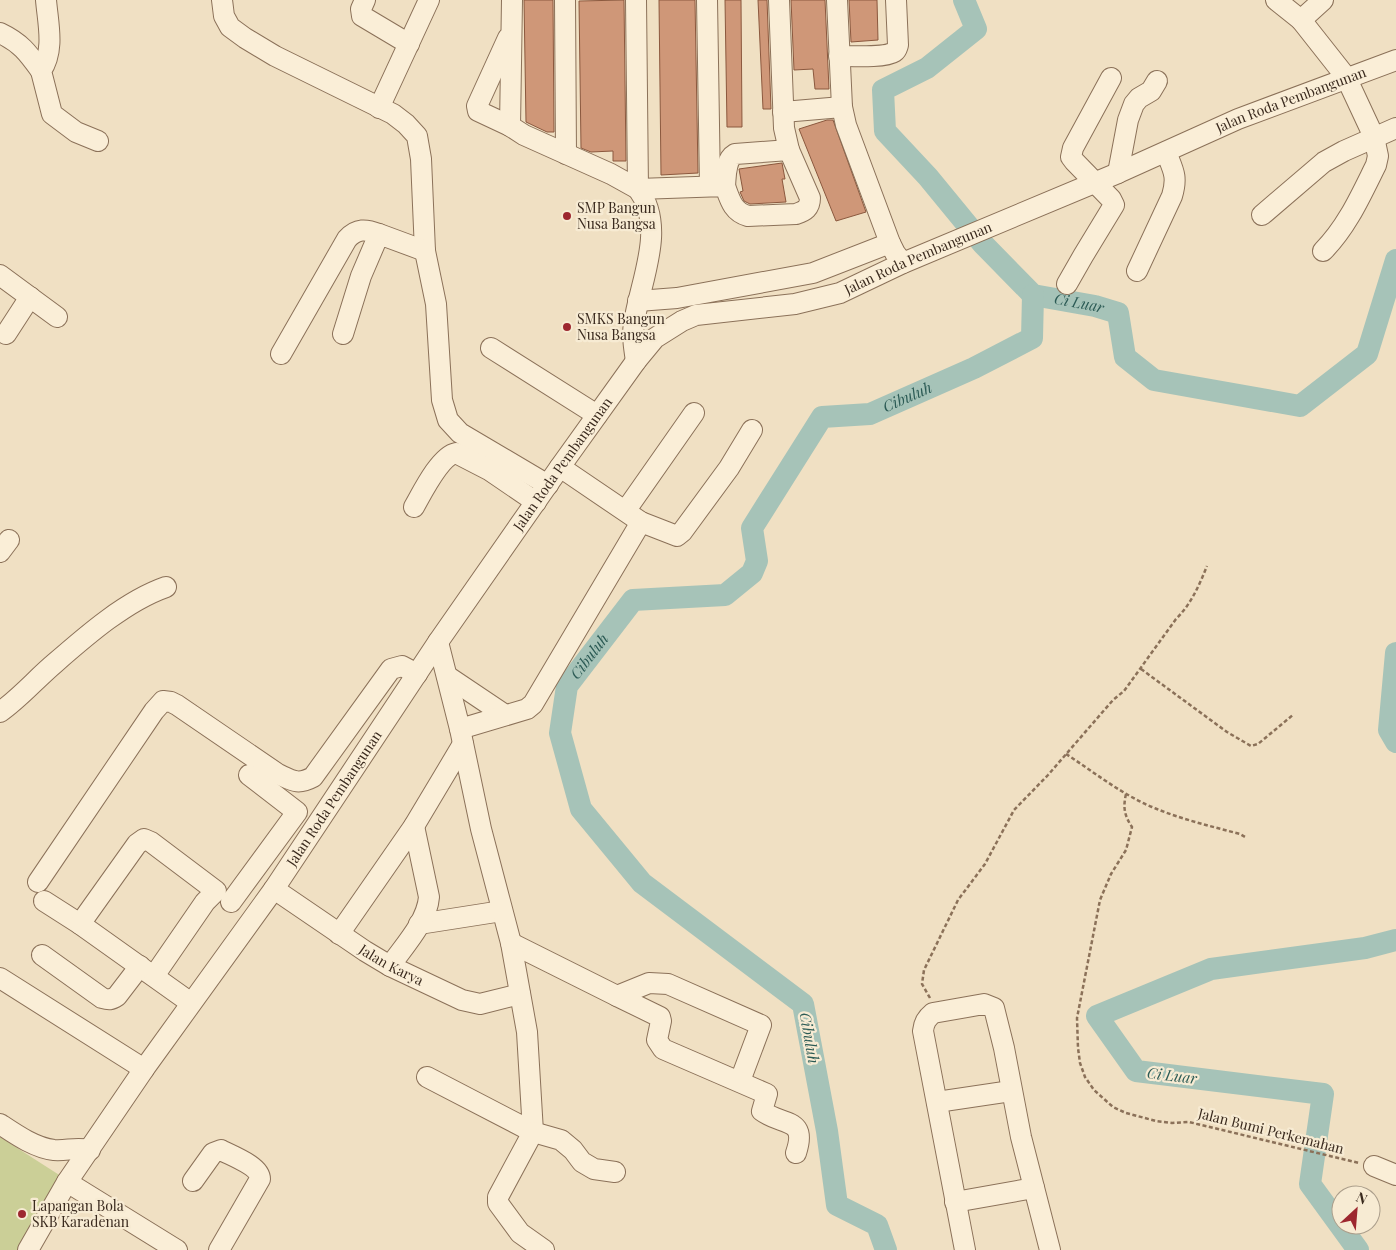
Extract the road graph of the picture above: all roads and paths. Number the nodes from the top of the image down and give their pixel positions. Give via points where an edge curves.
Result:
1 (46, 0) edge
2 (222, 0) edge
3 (365, 0) edge
4 (429, 0) edge
5 (512, 0) edge
6 (566, 0) edge
7 (707, 0) edge
8 (779, 0) edge
9 (837, 0) edge
10 (896, 0) edge
11 (1276, 0) edge
12 (1322, 0) edge
13 (641, 6) edge
14 (1301, 20) junction
15 (0, 32) edge
16 (511, 32) junction
17 (409, 44) junction
18 (839, 56) junction
19 (1396, 60) edge
20 (41, 71) junction
21 (1346, 77) junction
22 (1111, 78) dead end
23 (1158, 81) dead end
24 (842, 107) junction
25 (379, 108) junction
26 (783, 112) junction
27 (510, 126) junction
28 (1396, 128) edge
29 (1374, 137) junction
30 (98, 141) dead end
31 (789, 150) junction
32 (1166, 152) junction
33 (566, 154) junction
34 (1118, 173) junction
35 (1095, 182) junction
36 (717, 186) junction
37 (644, 192) junction
38 (1262, 215) dead end
39 (379, 234) junction
40 (890, 243) junction
41 (425, 251) junction
42 (1323, 251) dead end
43 (903, 264) junction
44 (1137, 271) dead end
45 (813, 273) junction
46 (0, 275) edge
47 (1067, 284) dead end
48 (30, 297) junction
49 (822, 298) junction
50 (638, 301) junction
51 (57, 317) dead end
52 (6, 334) dead end
53 (342, 334) dead end
54 (491, 348) dead end
55 (280, 354) dead end
56 (636, 361) junction
57 (694, 413) dead end
58 (597, 415) junction
59 (752, 430) dead end
60 (560, 467) junction
61 (548, 485) junction
62 (536, 502) junction
63 (414, 507) dead end
64 (633, 516) junction
65 (1207, 566) dead end
66 (166, 587) dead end
67 (438, 642) junction
68 (1141, 669) junction
69 (417, 674) junction
70 (447, 676) junction
71 (0, 712) edge
72 (1294, 714) dead end
73 (505, 715) junction
74 (461, 736) junction
75 (1066, 754) junction
76 (249, 775) dead end
77 (1126, 794) junction
78 (414, 826) junction
79 (1247, 838) dead end
80 (38, 882) dead end
81 (274, 889) junction
82 (223, 896) junction
83 (44, 901) dead end
84 (502, 911) junction
85 (252, 920) junction
86 (80, 924) junction
87 (420, 924) junction
88 (339, 934) junction
89 (511, 943) junction
90 (42, 955) dead end
91 (390, 966) junction
92 (147, 971) junction
93 (0, 978) edge
94 (520, 994) junction
95 (618, 996) junction
96 (192, 1003) junction
97 (933, 1013) junction
98 (144, 1069) junction
99 (427, 1077) dead end
100 (740, 1081) junction
101 (1011, 1092) junction
102 (937, 1102) junction
103 (0, 1124) edge
104 (533, 1132) junction
105 (90, 1150) junction
106 (796, 1153) dead end
107 (1374, 1166) joint
108 (615, 1172) dead end
109 (1396, 1175) edge
110 (193, 1181) dead end
111 (67, 1182) junction
112 (1034, 1188) junction
113 (955, 1202) junction
114 (28, 1250) edge
115 (177, 1250) edge
116 (219, 1250) edge
117 (544, 1250) edge
118 (965, 1250) edge
119 (1050, 1250) edge

1 - 20 street via 50,50
2 - 25 street via 224,16 230,27 245,38
3 - 17 street via 362,16
4 - 17 street
5 - 16 street
6 - 33 street
7 - 36 street
8 - 26 street
9 - 18 street
10 - 18 street via 898,45 892,53
11 - 14 street
12 - 14 street
13 - 37 street
14 - 21 street
15 - 20 street via 26,50
16 - 27 street
16 - 27 street via 476,106 478,111
17 - 25 street
18 - 24 street
19 - 21 street, Jalan Roda Pembangunan
20 - 30 street via 52,114 76,132
21 - 29 street
21 - 32 street, Jalan Roda Pembangunan via 1238,119
22 - 35 street via 1072,154 1074,161
23 - 34 street via 1134,104
24 - 26 street
24 - 40 street
25 - 41 street via 400,119 417,136
26 - 31 street
27 - 33 street
28 - 29 street
29 - 38 street via 1324,162
29 - 42 street via 1378,156 1376,165 1342,228
31 - 36 street via 735,154 730,157
31 - 36 street via 810,198 804,211 742,215
32 - 34 street, Jalan Roda Pembangunan
32 - 44 street via 1176,184
33 - 37 street
34 - 35 street, Jalan Roda Pembangunan
35 - 43 street, Jalan Roda Pembangunan
35 - 47 street via 1114,206
36 - 37 street
37 - 50 street via 650,220 650,253
39 - 41 street
39 - 53 street
39 - 55 street via 358,230 347,239
40 - 43 street
40 - 45 street
41 - 61 street via 436,304 442,400 448,420 460,433
43 - 49 street, Jalan Roda Pembangunan
45 - 49 street
45 - 50 street via 677,298
46 - 48 street
48 - 51 street
48 - 52 street
49 - 56 street, Jalan Roda Pembangunan via 696,315 655,338
50 - 56 street via 633,336
54 - 58 street
56 - 58 street, Jalan Roda Pembangunan
57 - 64 street
58 - 60 street, Jalan Roda Pembangunan
59 - 64 street via 729,468 679,534 673,535
60 - 61 street, Jalan Roda Pembangunan
60 - 64 street
61 - 62 street, Jalan Roda Pembangunan
62 - 63 street via 489,470 456,453 447,457
62 - 67 street, Jalan Roda Pembangunan
64 - 73 street via 533,704
65 - 68 path via 1186,609
66 - 71 street via 122,610
67 - 69 street, Jalan Roda Pembangunan
67 - 70 street
68 - 72 path via 1251,746 1258,744
68 - 75 path
69 - 80 street via 402,666 391,669 313,777 303,782 293,782 278,774 178,705 163,701
69 - 81 street, Jalan Roda Pembangunan
70 - 73 street
70 - 74 street
73 - 74 street
74 - 78 street
74 - 84 street
75 - 77 path
75 - 97 path via 1014,810 984,864 958,900 924,970 922,984 933,1003
76 - 82 street via 297,812
77 - 79 path via 1170,815 1226,829
77 - 107 path, Jalan Bumi Perkemahan via 1123,805 1132,827 1126,850 1100,900 1077,1018 1078,1048 1085,1077 1112,1107 1126,1114 1172,1123 1189,1122
78 - 87 street via 429,897
78 - 88 street
81 - 85 street, Jalan Roda Pembangunan
81 - 88 street, Jalan Karya
82 - 85 street
82 - 86 street via 144,839 137,844
82 - 92 street via 206,902
83 - 86 street
84 - 87 street
84 - 89 street
85 - 96 street, Jalan Roda Pembangunan
86 - 92 street
87 - 91 street
88 - 91 street, Jalan Karya
89 - 94 street
89 - 95 street
90 - 92 street via 108,999 117,996
91 - 94 street, Jalan Karya via 473,1003
92 - 96 street
93 - 98 street
94 - 104 street via 527,1032
95 - 100 street via 660,1017 657,1040 663,1049
95 - 100 street via 649,983 668,984 760,1025
96 - 98 street, Jalan Roda Pembangunan
97 - 101 street via 984,1004 994,1008
97 - 102 street via 927,1018 923,1031
98 - 105 street, Jalan Roda Pembangunan
99 - 104 street
100 - 106 street via 767,1094 764,1112 798,1129
101 - 102 street
101 - 112 street
102 - 113 street
103 - 105 street via 45,1148
104 - 108 street via 561,1140 582,1162 594,1169
104 - 117 street via 498,1197 498,1203 520,1233
105 - 111 street, Jalan Roda Pembangunan
107 - 109 street
110 - 116 street via 212,1153 221,1150 256,1170 260,1176
111 - 114 street, Jalan Roda Pembangunan
111 - 115 street
112 - 113 street
112 - 119 street
113 - 118 street

